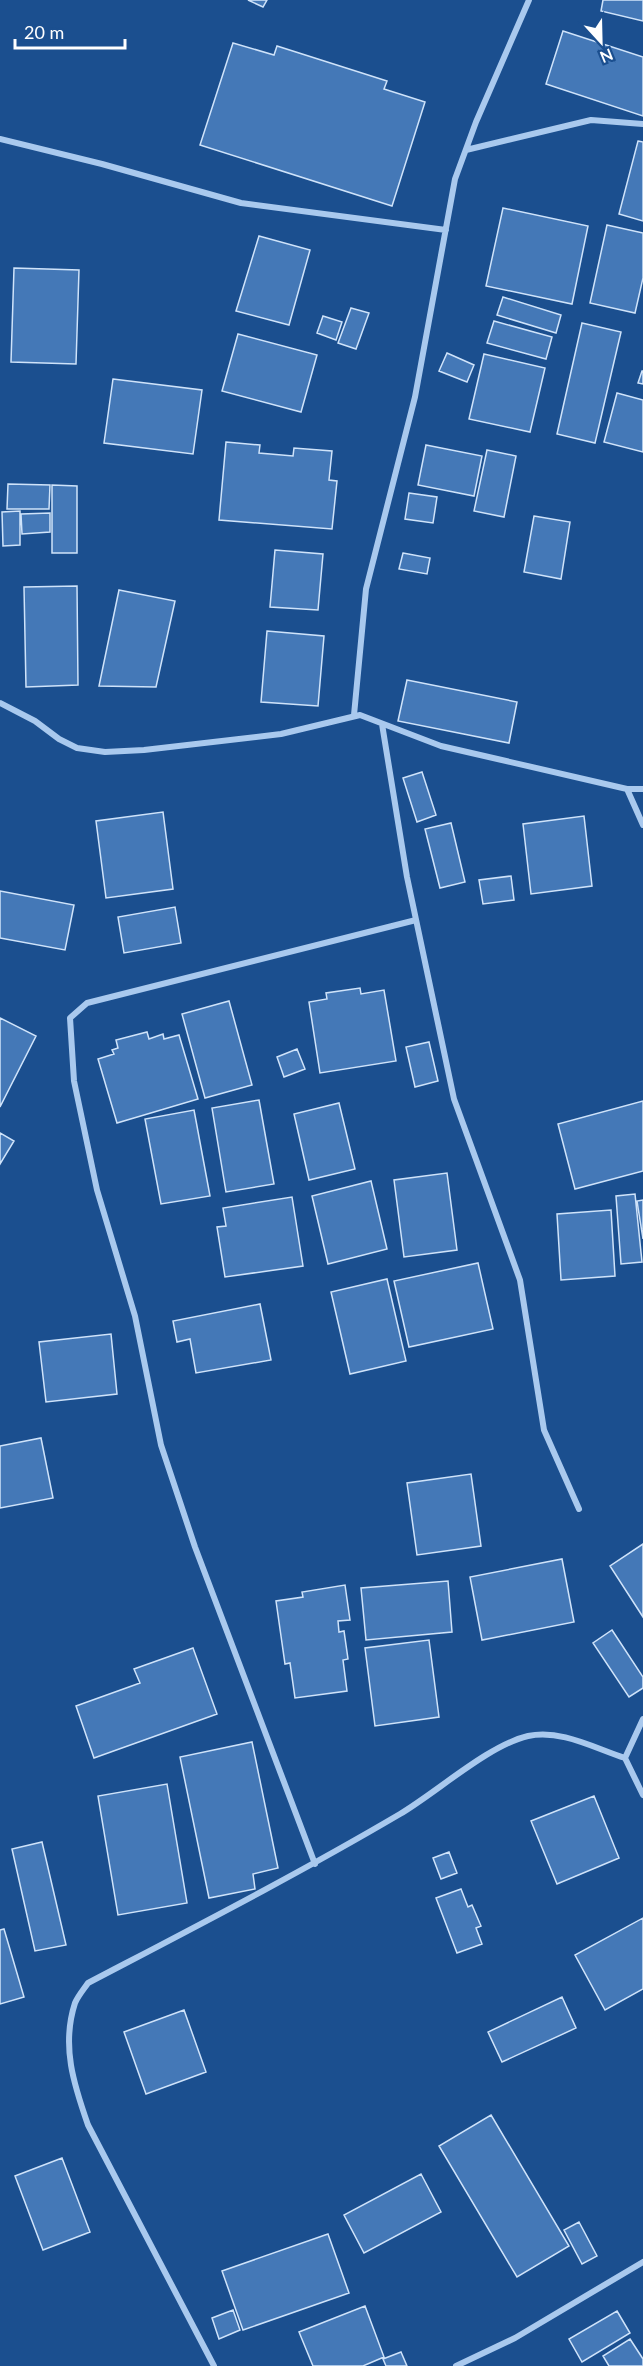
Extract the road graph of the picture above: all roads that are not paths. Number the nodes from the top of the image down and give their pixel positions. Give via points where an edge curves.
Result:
1 (529, 0) edge
2 (643, 124) edge
3 (0, 139) edge
4 (466, 150) junction
5 (446, 230) junction
6 (0, 703) edge
7 (354, 716) junction
8 (382, 724) junction
9 (627, 789) junction
10 (643, 789) edge
11 (643, 825) edge
12 (416, 920) junction
13 (579, 1509) dead end
14 (643, 1719) edge
15 (625, 1758) junction
16 (643, 1795) edge
17 (315, 1864) junction
18 (643, 2262) edge
19 (214, 2366) edge
20 (456, 2366) edge

1 - 4 street
2 - 4 street via 591,120
3 - 5 street via 241,203
4 - 5 street via 455,179
5 - 7 street via 415,397 366,588
6 - 7 street via 77,748 105,752 281,734
7 - 8 street
8 - 9 street via 441,746
8 - 12 street
9 - 10 street
9 - 11 street
12 - 13 street via 454,1099 520,1280 544,1430
12 - 17 street via 87,1003 70,1018 74,1081 97,1190 135,1316 161,1445 195,1547
14 - 15 street
15 - 16 street
15 - 17 street via 558,1735 528,1736 497,1749 415,1805
17 - 19 street via 88,1983 76,2002 69,2045 73,2083 88,2125
18 - 20 street via 514,2338

